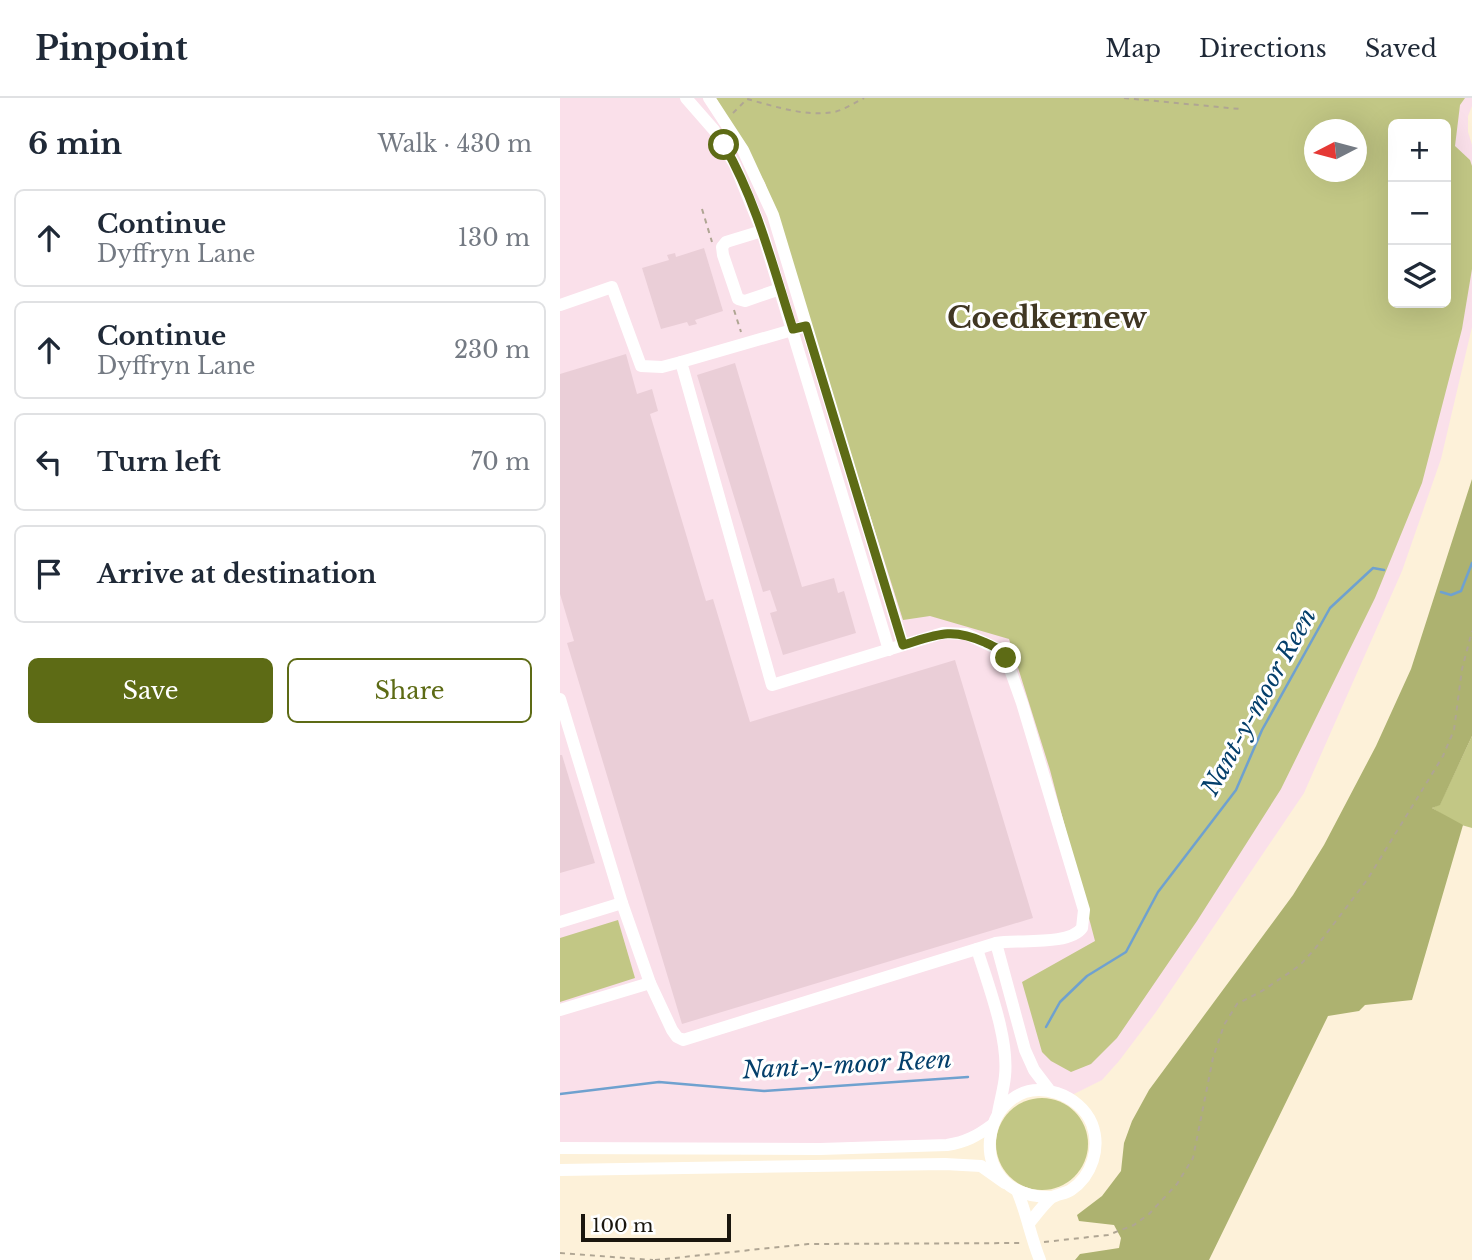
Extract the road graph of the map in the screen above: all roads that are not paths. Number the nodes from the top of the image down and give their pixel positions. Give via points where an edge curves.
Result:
1 (686, 98) edge
2 (709, 98) edge
3 (725, 121) junction
4 (714, 130) junction
5 (762, 231) junction
6 (780, 289) junction
7 (560, 305) edge
8 (806, 326) junction
9 (793, 329) junction
10 (681, 362) junction
11 (903, 645) junction
12 (889, 650) junction
13 (560, 699) edge
14 (622, 903) junction
15 (560, 922) edge
16 (996, 943) junction
17 (977, 948) junction
18 (650, 983) junction
19 (560, 1010) edge
20 (1050, 1091) junction
21 (995, 1119) junction
22 (560, 1148) edge
23 (560, 1170) edge
24 (1005, 1183) junction
25 (1018, 1192) junction
26 (1052, 1197) junction
27 (1030, 1222) junction
28 (1040, 1260) edge

1 - 4 street
2 - 3 street
3 - 4 street
3 - 8 street via 766,197
4 - 5 street via 735,165
5 - 6 street
5 - 6 street via 722,247 734,293 740,300
6 - 9 street
7 - 10 street via 612,287 641,366
8 - 9 street
8 - 11 street
9 - 10 street
9 - 12 street
10 - 12 street via 772,685
11 - 12 street
11 - 16 street via 954,632 999,649 1022,703 1084,910 1084,923 1079,933 1062,939
13 - 14 street
14 - 15 street
14 - 18 street
16 - 17 street
16 - 20 street via 1026,1050
17 - 18 street via 683,1040 677,1037
17 - 21 street via 1004,1054 1005,1074
18 - 19 street
20 - 21 street via 1027,1093 1010,1101
20 - 26 street via 1082,1108 1092,1123 1096,1142 1094,1161 1084,1178 1070,1191
21 - 22 street via 977,1136 947,1145
21 - 24 street via 990,1156
23 - 24 street via 945,1164 981,1166
24 - 25 street
25 - 26 street
25 - 27 street
26 - 27 street
27 - 28 street

